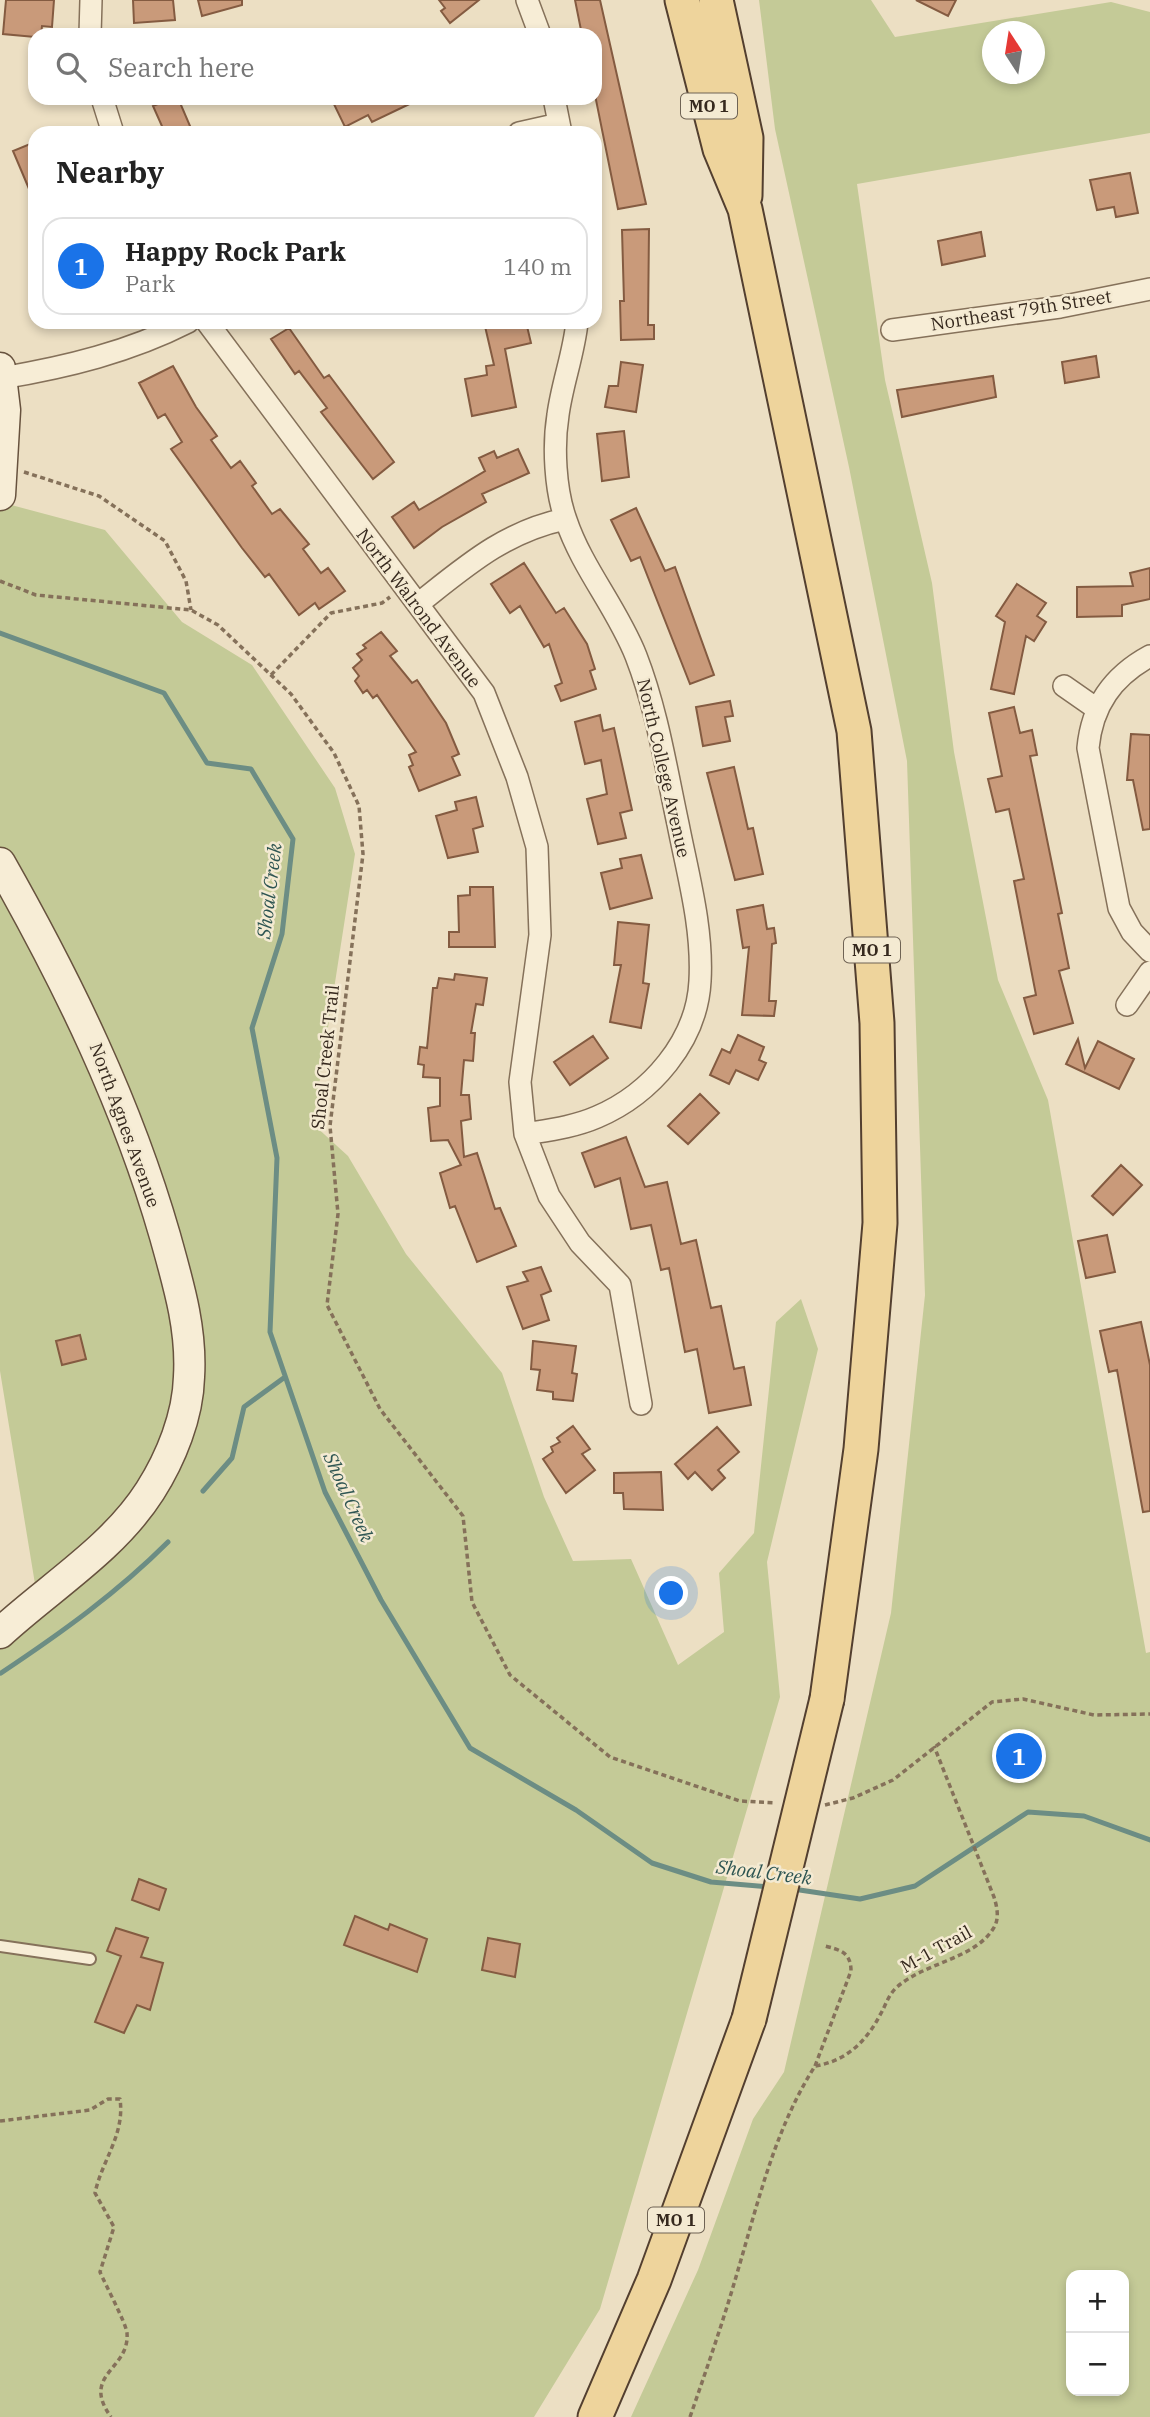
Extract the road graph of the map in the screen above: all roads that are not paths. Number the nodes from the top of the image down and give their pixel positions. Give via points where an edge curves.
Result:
1 (91, 0) edge
2 (527, 0) edge
3 (682, 0) edge
4 (716, 0) edge
5 (90, 28) edge
6 (537, 28) edge
7 (104, 105) edge
8 (555, 105) edge
9 (111, 126) edge
10 (560, 126) edge
11 (745, 209) junction
12 (1150, 289) edge
13 (172, 329) edge
14 (212, 329) edge
15 (576, 329) edge
16 (891, 330) dead end
17 (1, 373) edge
18 (0, 495) edge
19 (565, 519) junction
20 (418, 604) junction
21 (1150, 656) edge
22 (1064, 686) dead end
23 (1097, 709) junction
24 (0, 863) edge
25 (1150, 951) edge
26 (1150, 972) edge
27 (1127, 1005) dead end
28 (525, 1134) junction
29 (641, 1404) dead end
30 (0, 1633) edge
31 (0, 1946) edge
32 (90, 1959) dead end
33 (595, 2417) edge

1 - 5 street
2 - 6 street
3 - 11 main road, MO 1 via 720,149
4 - 11 main road, MO 1 via 746,138
7 - 9 street
8 - 10 street
11 - 33 main road, MO 1, bridge via 854,732 877,1023 880,1223 861,1450 827,1699 749,2019 654,2280
12 - 16 street, Northeast 79th Street via 1060,307
13 - 17 street via 84,362
14 - 20 street, North Walrond Avenue
15 - 19 street, North College Avenue via 557,416
17 - 18 street via 5,410
19 - 20 street via 505,538
19 - 28 street, North College Avenue via 620,618 650,695 695,908 700,982 682,1041 667,1066 643,1090 598,1117
20 - 28 street, North Walrond Avenue via 484,693 517,776 537,847 540,935 520,1082
21 - 23 street via 1127,670
22 - 23 street
23 - 25 street via 1088,748 1119,908
24 - 30 street, North Agnes Avenue via 87,1025 139,1156 188,1325 189,1379 186,1406 164,1467 136,1511 102,1547
26 - 27 street
28 - 29 street, North Walrond Avenue via 549,1196 580,1243 620,1285
31 - 32 lane

